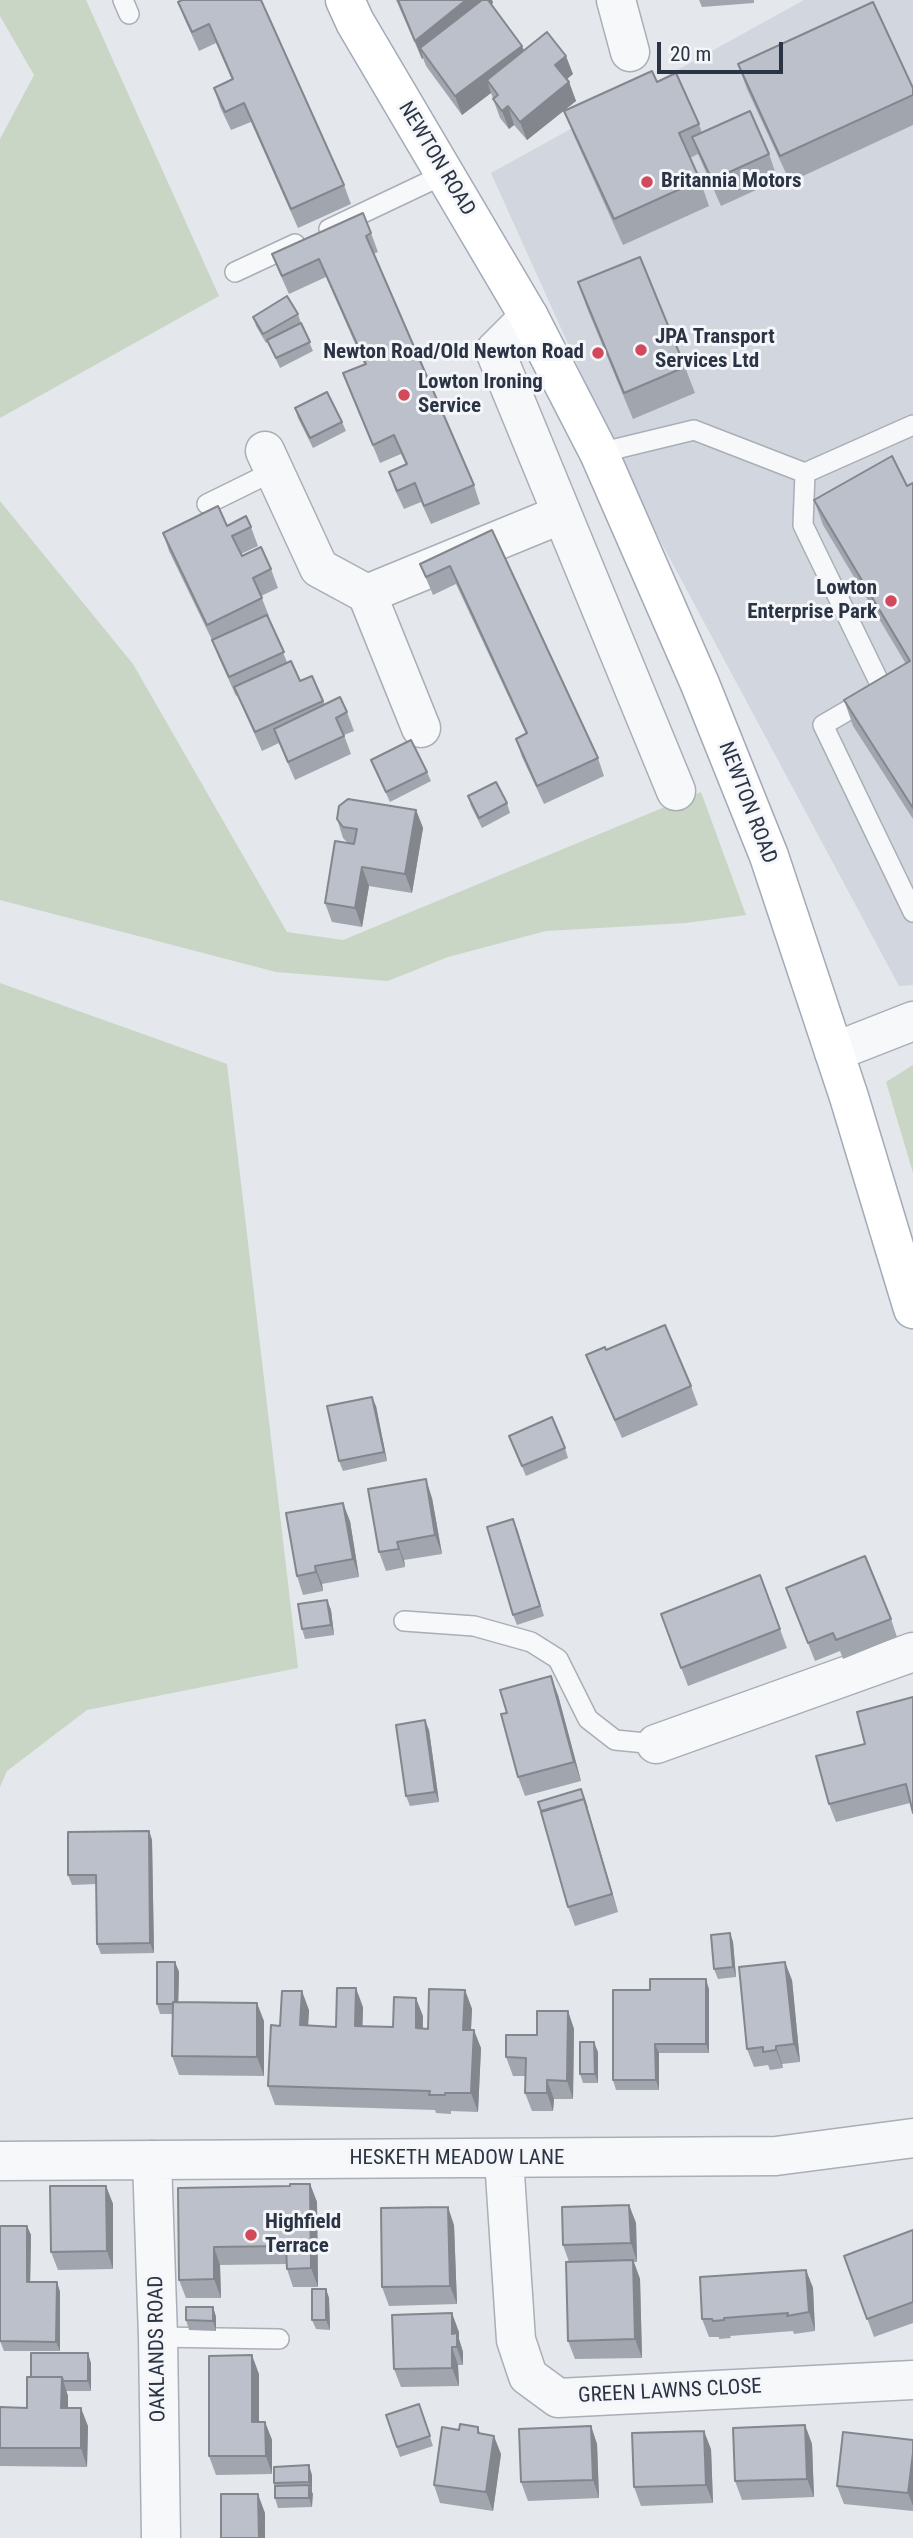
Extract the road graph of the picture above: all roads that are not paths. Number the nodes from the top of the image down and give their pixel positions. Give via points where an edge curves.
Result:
1 (345, 0) edge
2 (616, 0) edge
3 (630, 52) dead end
4 (445, 174) junction
5 (235, 272) dead end
6 (529, 317) junction
7 (913, 425) edge
8 (599, 453) junction
9 (269, 461) joint
10 (805, 473) junction
11 (207, 504) dead end
12 (562, 514) junction
13 (367, 594) junction
14 (421, 728) dead end
15 (676, 791) dead end
16 (913, 912) edge
17 (913, 1021) edge
18 (834, 1052) junction
19 (913, 1309) edge
20 (404, 1621) dead end
21 (913, 1652) edge
22 (656, 1744) joint
23 (913, 2138) edge
24 (504, 2159) junction
25 (152, 2160) junction
26 (0, 2161) edge
27 (158, 2337) junction
28 (279, 2339) dead end
29 (913, 2380) edge
30 (161, 2538) edge

1 - 4 main road, NEWTON ROAD
2 - 3 street
4 - 5 lane
4 - 6 main road, NEWTON ROAD
6 - 8 main road, NEWTON ROAD
6 - 12 street via 495,351
7 - 10 lane
8 - 10 lane via 694,430
8 - 18 main road, NEWTON ROAD via 769,856
9 - 11 lane
9 - 13 street via 319,568
10 - 16 lane via 803,525 883,690 823,724
12 - 13 street
12 - 15 street
13 - 14 street
17 - 18 street
18 - 19 main road, NEWTON ROAD
20 - 22 lane via 474,1626 531,1642 558,1659 588,1719 615,1740
21 - 22 street
23 - 24 street, HESKETH MEADOW LANE via 776,2157
24 - 25 street, HESKETH MEADOW LANE
24 - 29 street, GREEN LAWNS CLOSE via 516,2340 528,2376 558,2398
25 - 26 street, HESKETH MEADOW LANE
25 - 27 street, OAKLANDS ROAD
27 - 28 lane
27 - 30 street, OAKLANDS ROAD

